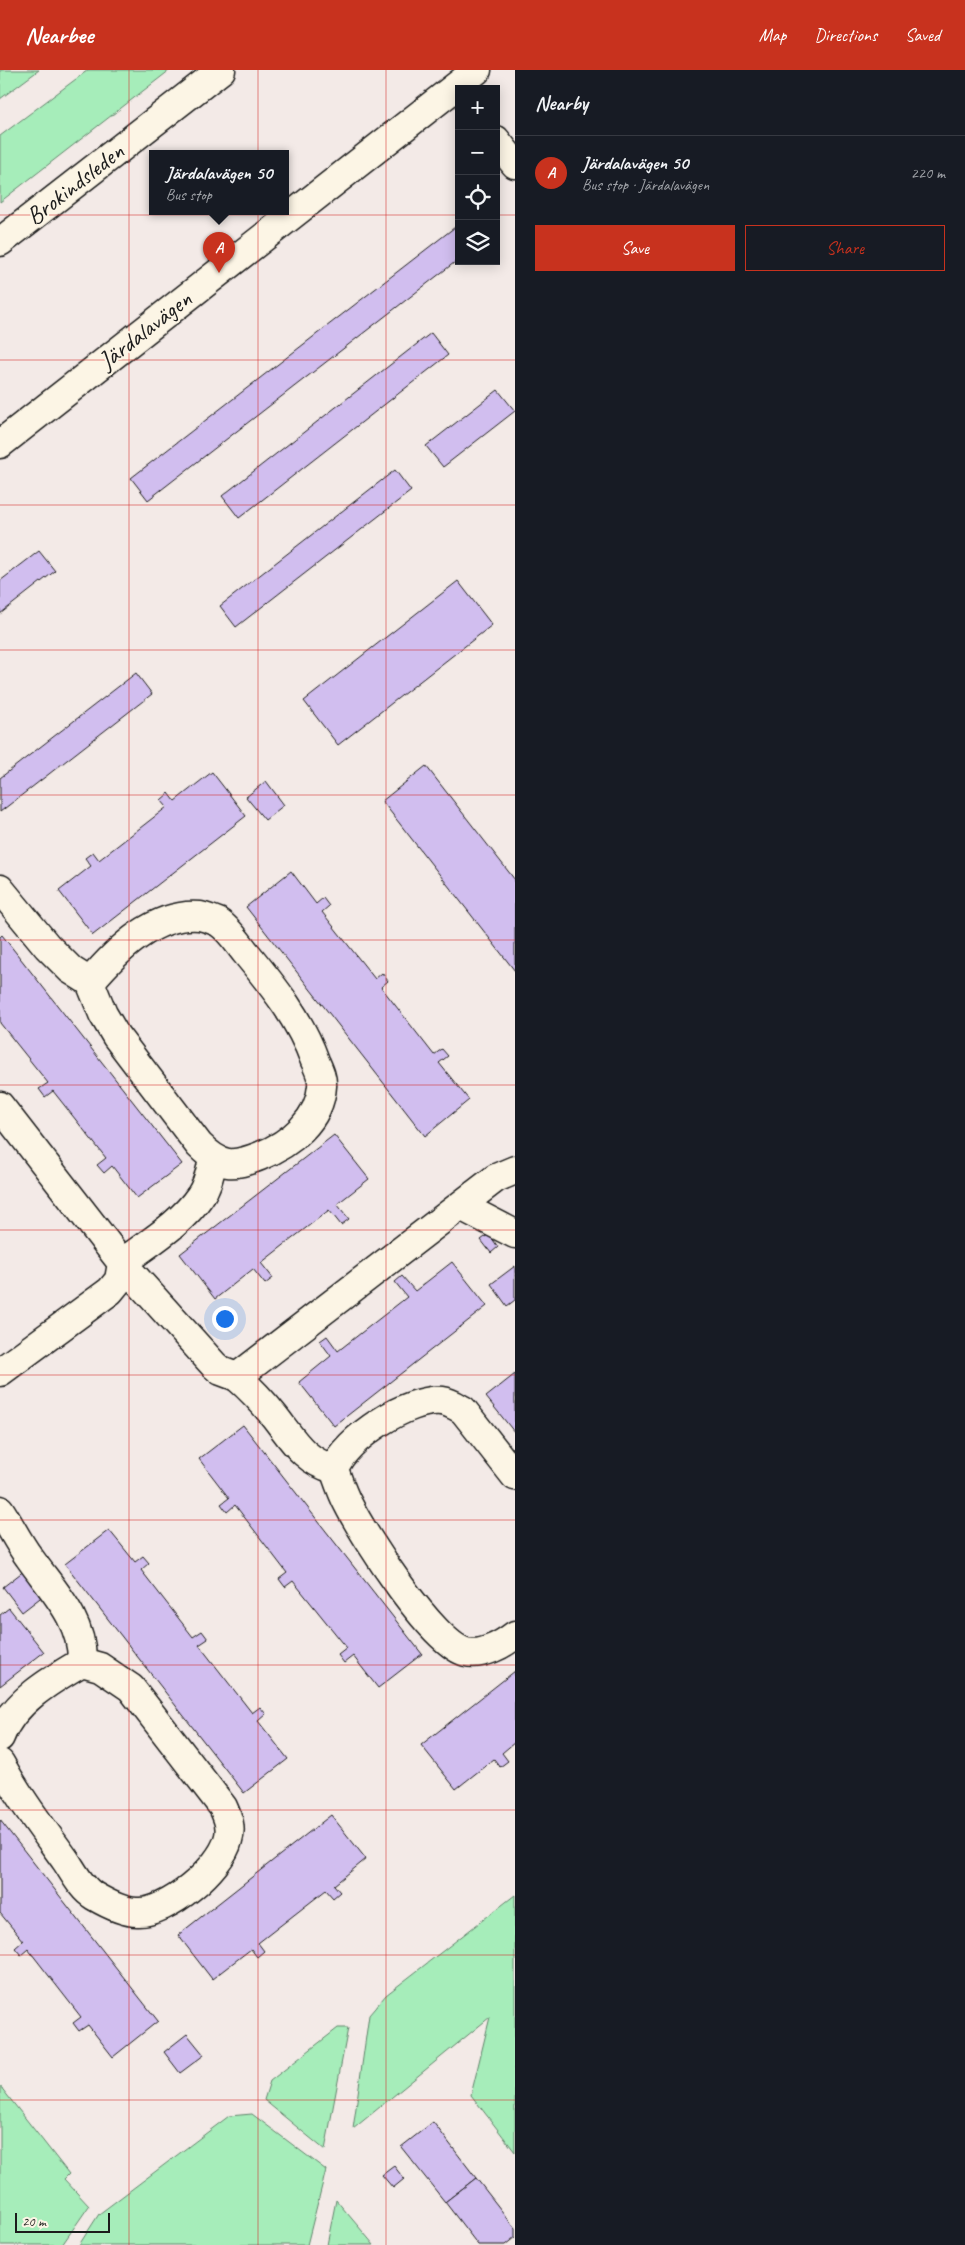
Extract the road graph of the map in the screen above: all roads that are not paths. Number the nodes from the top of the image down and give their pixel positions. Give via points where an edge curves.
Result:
1 (221, 70) edge
2 (477, 70) edge
3 (461, 85) edge
4 (455, 91) edge
5 (500, 145) edge
6 (515, 164) edge
7 (0, 242) edge
8 (0, 444) edge
9 (0, 889) edge
10 (90, 982) junction
11 (0, 1106) edge
12 (214, 1160) junction
13 (515, 1170) edge
14 (461, 1206) junction
15 (515, 1234) edge
16 (122, 1263) junction
17 (0, 1372) edge
18 (237, 1377) junction
19 (334, 1469) junction
20 (515, 1476) edge
21 (0, 1510) edge
22 (515, 1635) edge
23 (82, 1662) junction
24 (0, 1737) edge
25 (0, 1763) edge

1 - 7 street, Brokindsleden
2 - 3 street, Järdalavägen
4 - 8 street, Järdalavägen
5 - 6 street
9 - 10 street via 47,946 71,970
10 - 12 street via 116,1036
10 - 12 street via 111,957 150,929 170,919 202,916 218,922 234,938 295,1016 308,1040 323,1084 314,1115 296,1135 276,1150 246,1162
11 - 16 street
12 - 16 street via 208,1182 189,1210
13 - 14 street via 496,1178
14 - 15 street
14 - 18 street
16 - 17 street via 119,1280 110,1291
16 - 18 street via 214,1365
18 - 19 street via 253,1391 304,1455
19 - 20 street via 347,1449 384,1419 416,1405 440,1401 463,1410
19 - 22 street via 347,1502 372,1547 443,1637 464,1651 477,1654
21 - 23 street via 28,1556 73,1618
23 - 24 street via 29,1698 6,1723
23 - 25 street via 108,1672 131,1688 223,1807 230,1830 222,1855 202,1877 166,1905 137,1912 113,1906 86,1890 15,1790

